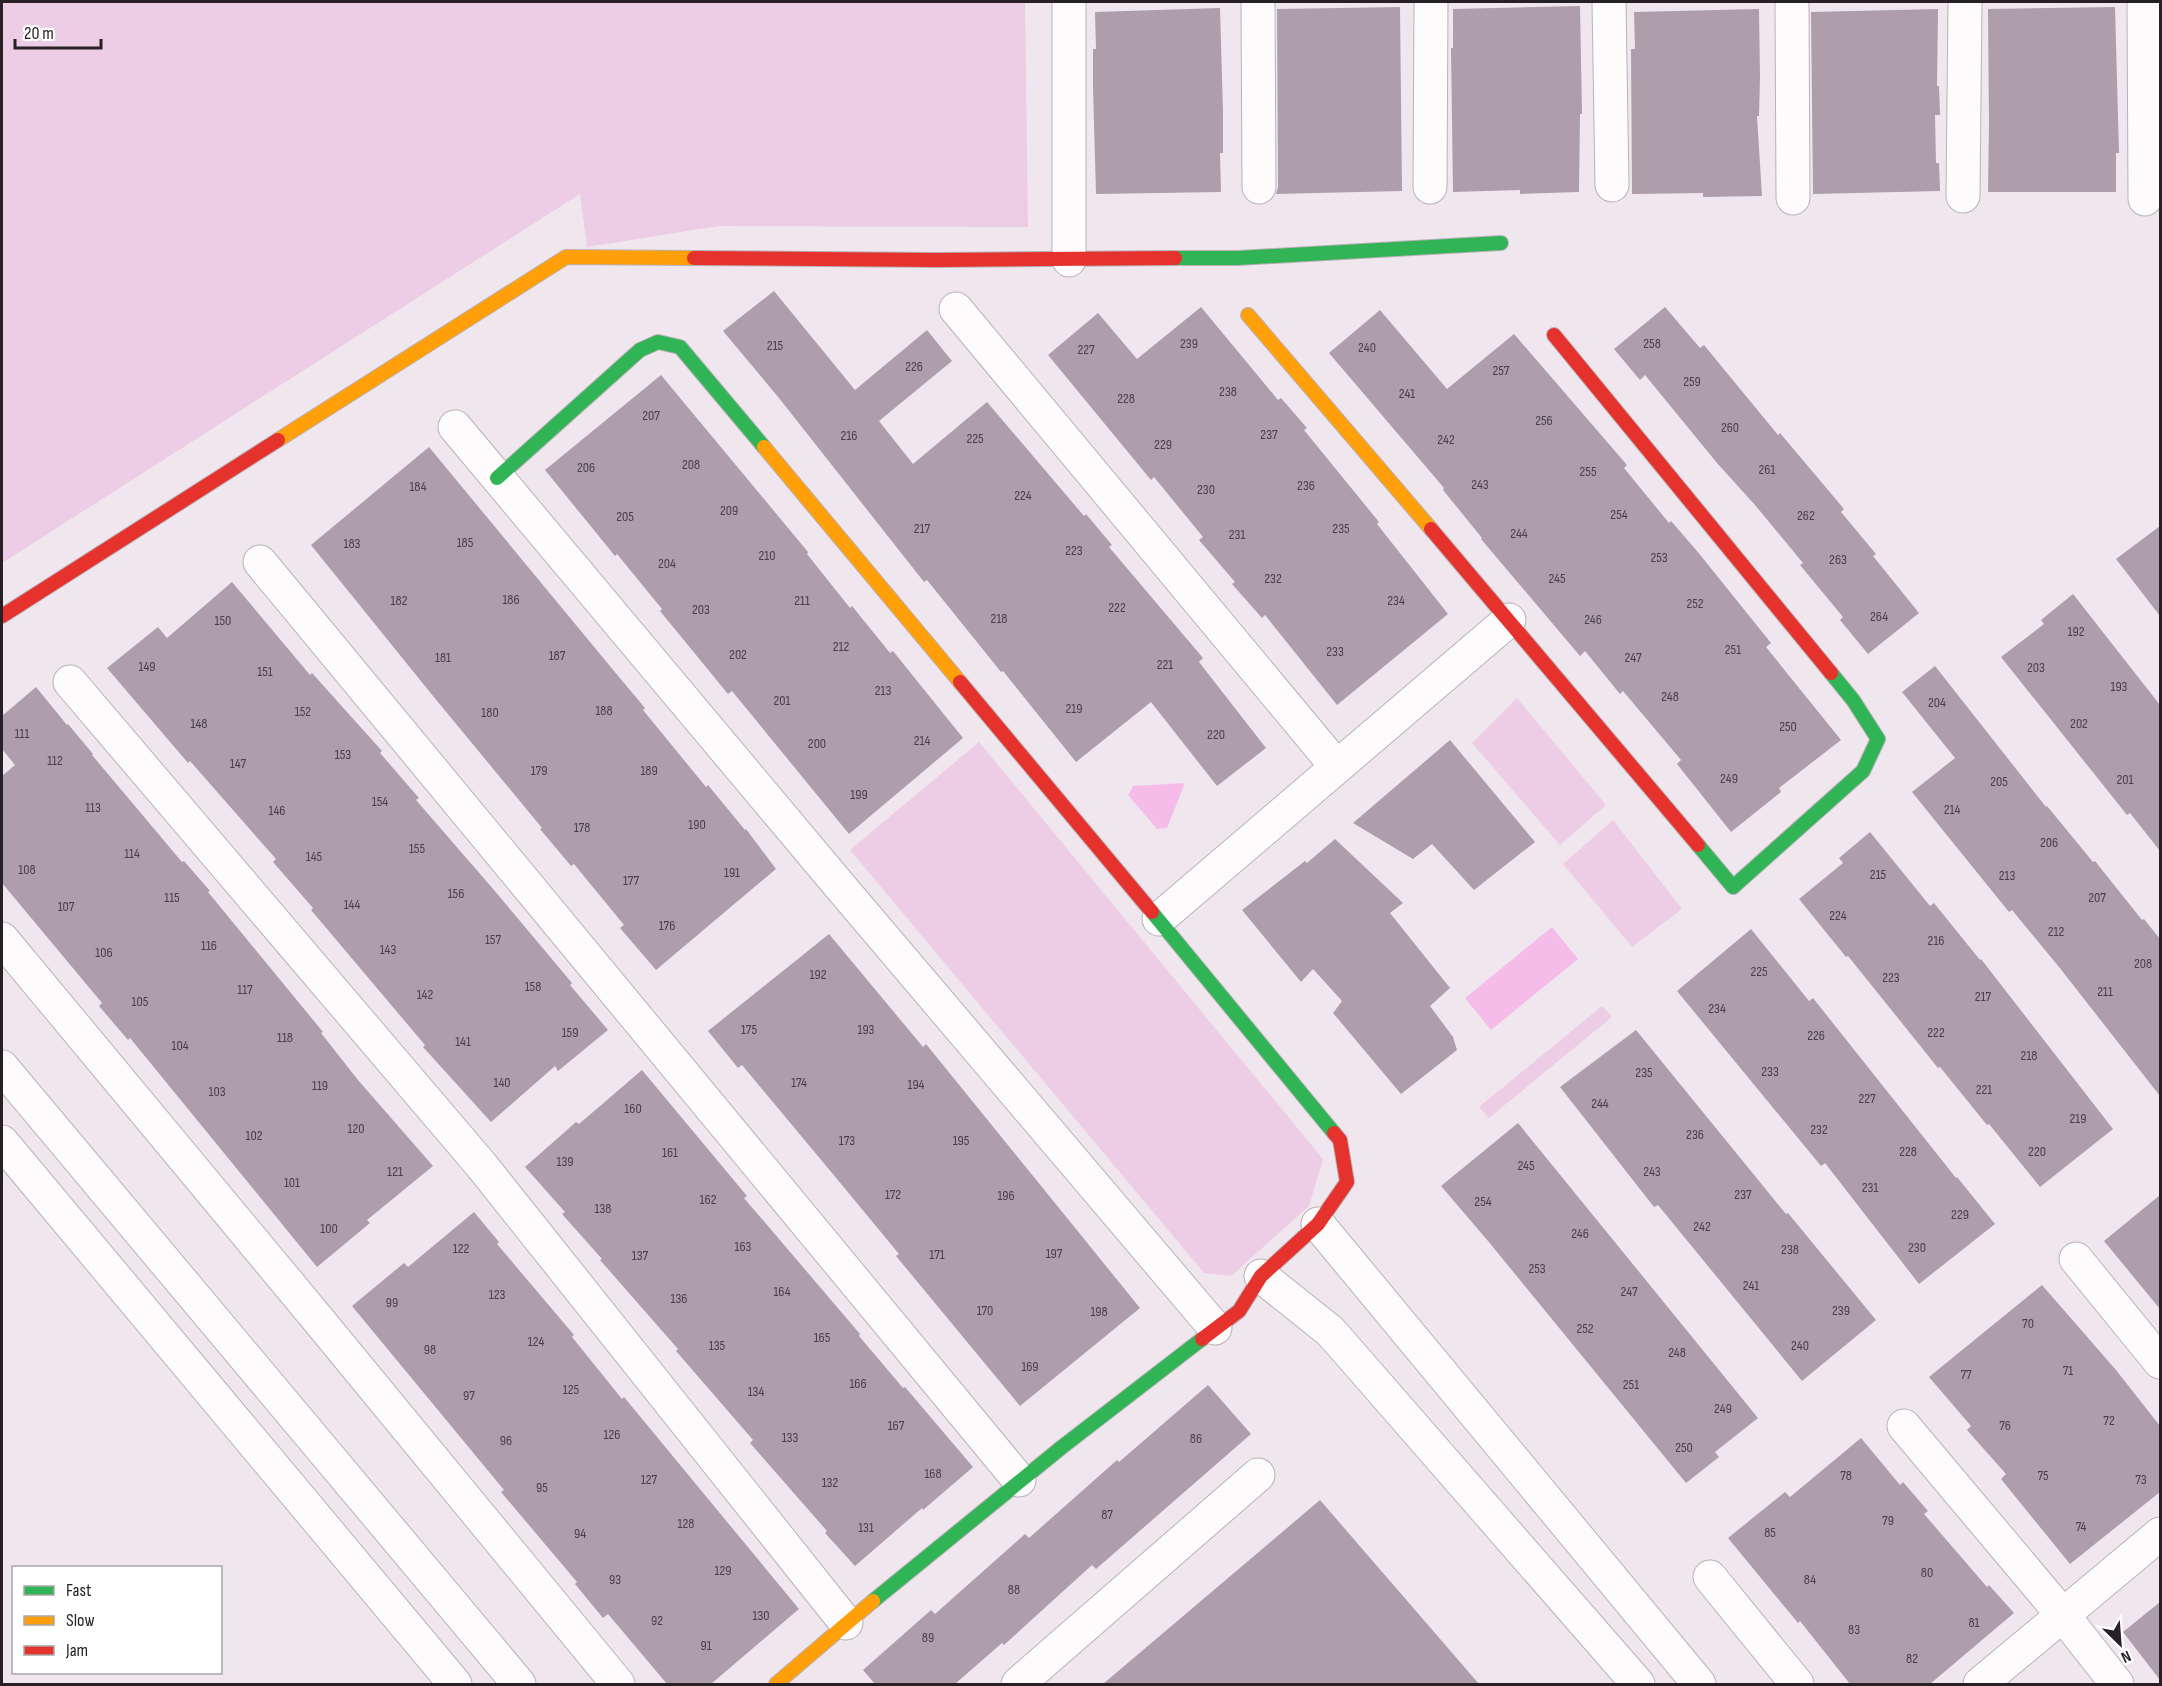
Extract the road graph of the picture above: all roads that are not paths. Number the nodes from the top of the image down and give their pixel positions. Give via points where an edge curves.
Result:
1 (1069, 2) edge
2 (1258, 2) edge
3 (1431, 2) edge
4 (1609, 2) edge
5 (1792, 2) edge
6 (1965, 2) edge
7 (2144, 2) edge
8 (1612, 185) dead end
9 (1259, 188) dead end
10 (1430, 188) dead end
11 (1963, 196) dead end
12 (1793, 198) dead end
13 (2145, 199) dead end
14 (1501, 243) dead end
15 (1069, 260) junction
16 (956, 309) dead end
17 (1248, 315) dead end
18 (1554, 335) dead end
19 (455, 427) dead end
20 (497, 478) junction
21 (260, 562) dead end
22 (2, 616) edge
23 (1509, 620) junction
24 (70, 682) dead end
25 (1337, 767) junction
26 (1159, 919) junction
27 (2, 939) edge
28 (2, 1067) edge
29 (2, 1142) edge
30 (1318, 1224) junction
31 (2076, 1259) dead end
32 (1261, 1276) junction
33 (1215, 1328) junction
34 (2160, 1362) edge
35 (1904, 1426) dead end
36 (1258, 1475) dead end
37 (348, 1480) junction
38 (1019, 1480) junction
39 (309, 1510) junction
40 (2160, 1534) edge
41 (1710, 1577) dead end
42 (2062, 1614) junction
43 (846, 1623) junction
44 (455, 1684) edge
45 (519, 1684) edge
46 (618, 1684) edge
47 (776, 1684) edge
48 (1018, 1684) edge
49 (1638, 1684) edge
50 (1699, 1684) edge
51 (1797, 1684) edge
52 (1980, 1684) edge
53 (2117, 1684) edge

1 - 15 street
2 - 9 street
3 - 10 street
4 - 8 street
5 - 12 street
6 - 11 street
7 - 13 street
14 - 15 street via 1238,258
15 - 22 street via 566,257
16 - 25 street
17 - 23 street
18 - 23 street via 1853,700 1878,739 1863,771 1733,887
19 - 20 street
20 - 26 street via 640,350 658,342 680,347
20 - 33 street
21 - 38 street
23 - 25 street
24 - 43 street via 482,1166
25 - 26 street
26 - 30 street via 1340,1140 1347,1182
27 - 46 street
28 - 37 street
29 - 39 street
30 - 32 street
30 - 50 street
31 - 34 street
32 - 33 street via 1239,1311
32 - 49 street via 1330,1331
33 - 38 street
35 - 42 street
36 - 48 street
37 - 39 street
37 - 45 street
38 - 43 street
39 - 44 street
40 - 42 street
41 - 51 street
42 - 52 street
42 - 53 street
43 - 47 street

